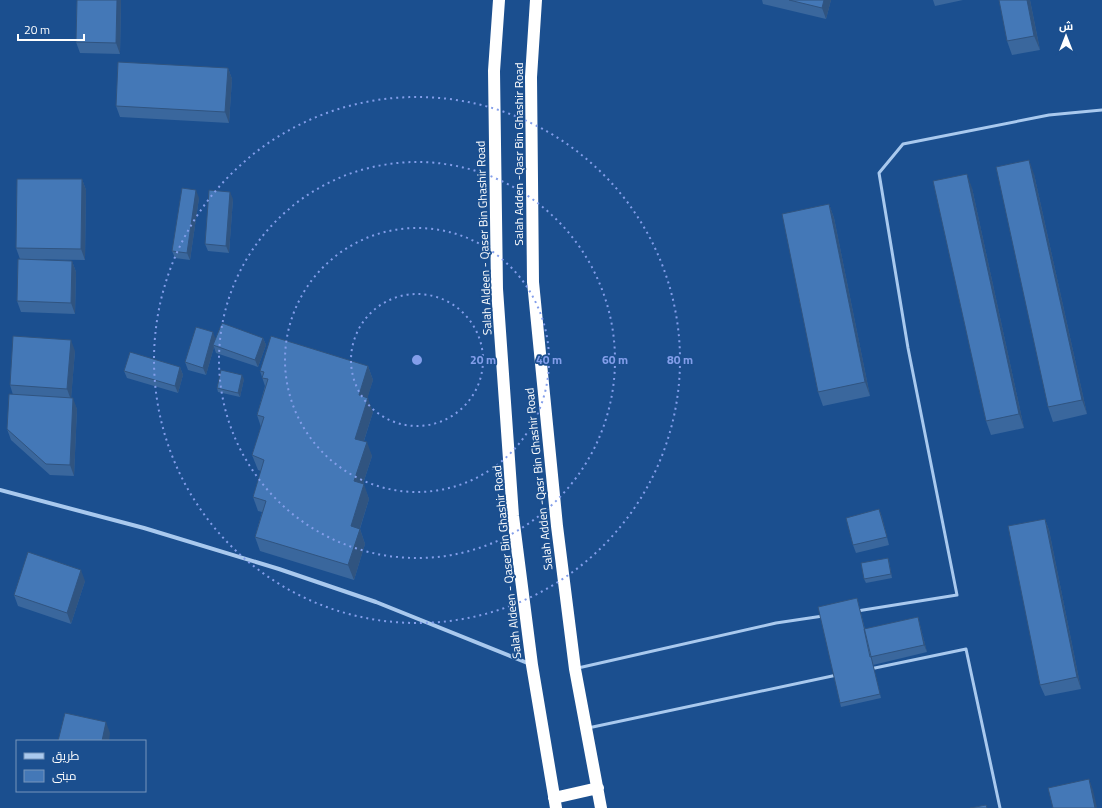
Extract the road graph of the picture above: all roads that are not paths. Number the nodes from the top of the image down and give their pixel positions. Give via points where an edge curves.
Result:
1 (499, 0) edge
2 (536, 0) edge
3 (1102, 110) edge
4 (0, 490) edge
5 (851, 612) edge
6 (828, 615) edge
7 (532, 665) junction
8 (575, 669) junction
9 (868, 669) edge
10 (845, 674) edge
11 (587, 728) junction
12 (598, 788) junction
13 (555, 803) edge
14 (601, 808) edge
15 (1000, 808) edge

1 - 7 highway, Salah Aldeen - Qaser Bin Ghashir Road via 494,71 497,289 513,516
2 - 8 highway, Salah Adden -Qasr Bin Ghashir Road via 531,77 533,282 557,526
3 - 5 lane via 1050,115 903,144 879,173 908,348 957,595
4 - 7 street via 144,528 279,569 376,602
6 - 8 lane via 776,623
7 - 13 highway, Salah Aldeen - Qaser Bin Ghashir Road
8 - 11 highway, Salah Adden -Qasr Bin Ghashir Road
9 - 15 lane via 966,649
10 - 11 lane
11 - 12 highway, Salah Adden -Qasr Bin Ghashir Road
12 - 13 highway
12 - 14 highway, Salah Adden -Qasr Bin Ghashir Road

